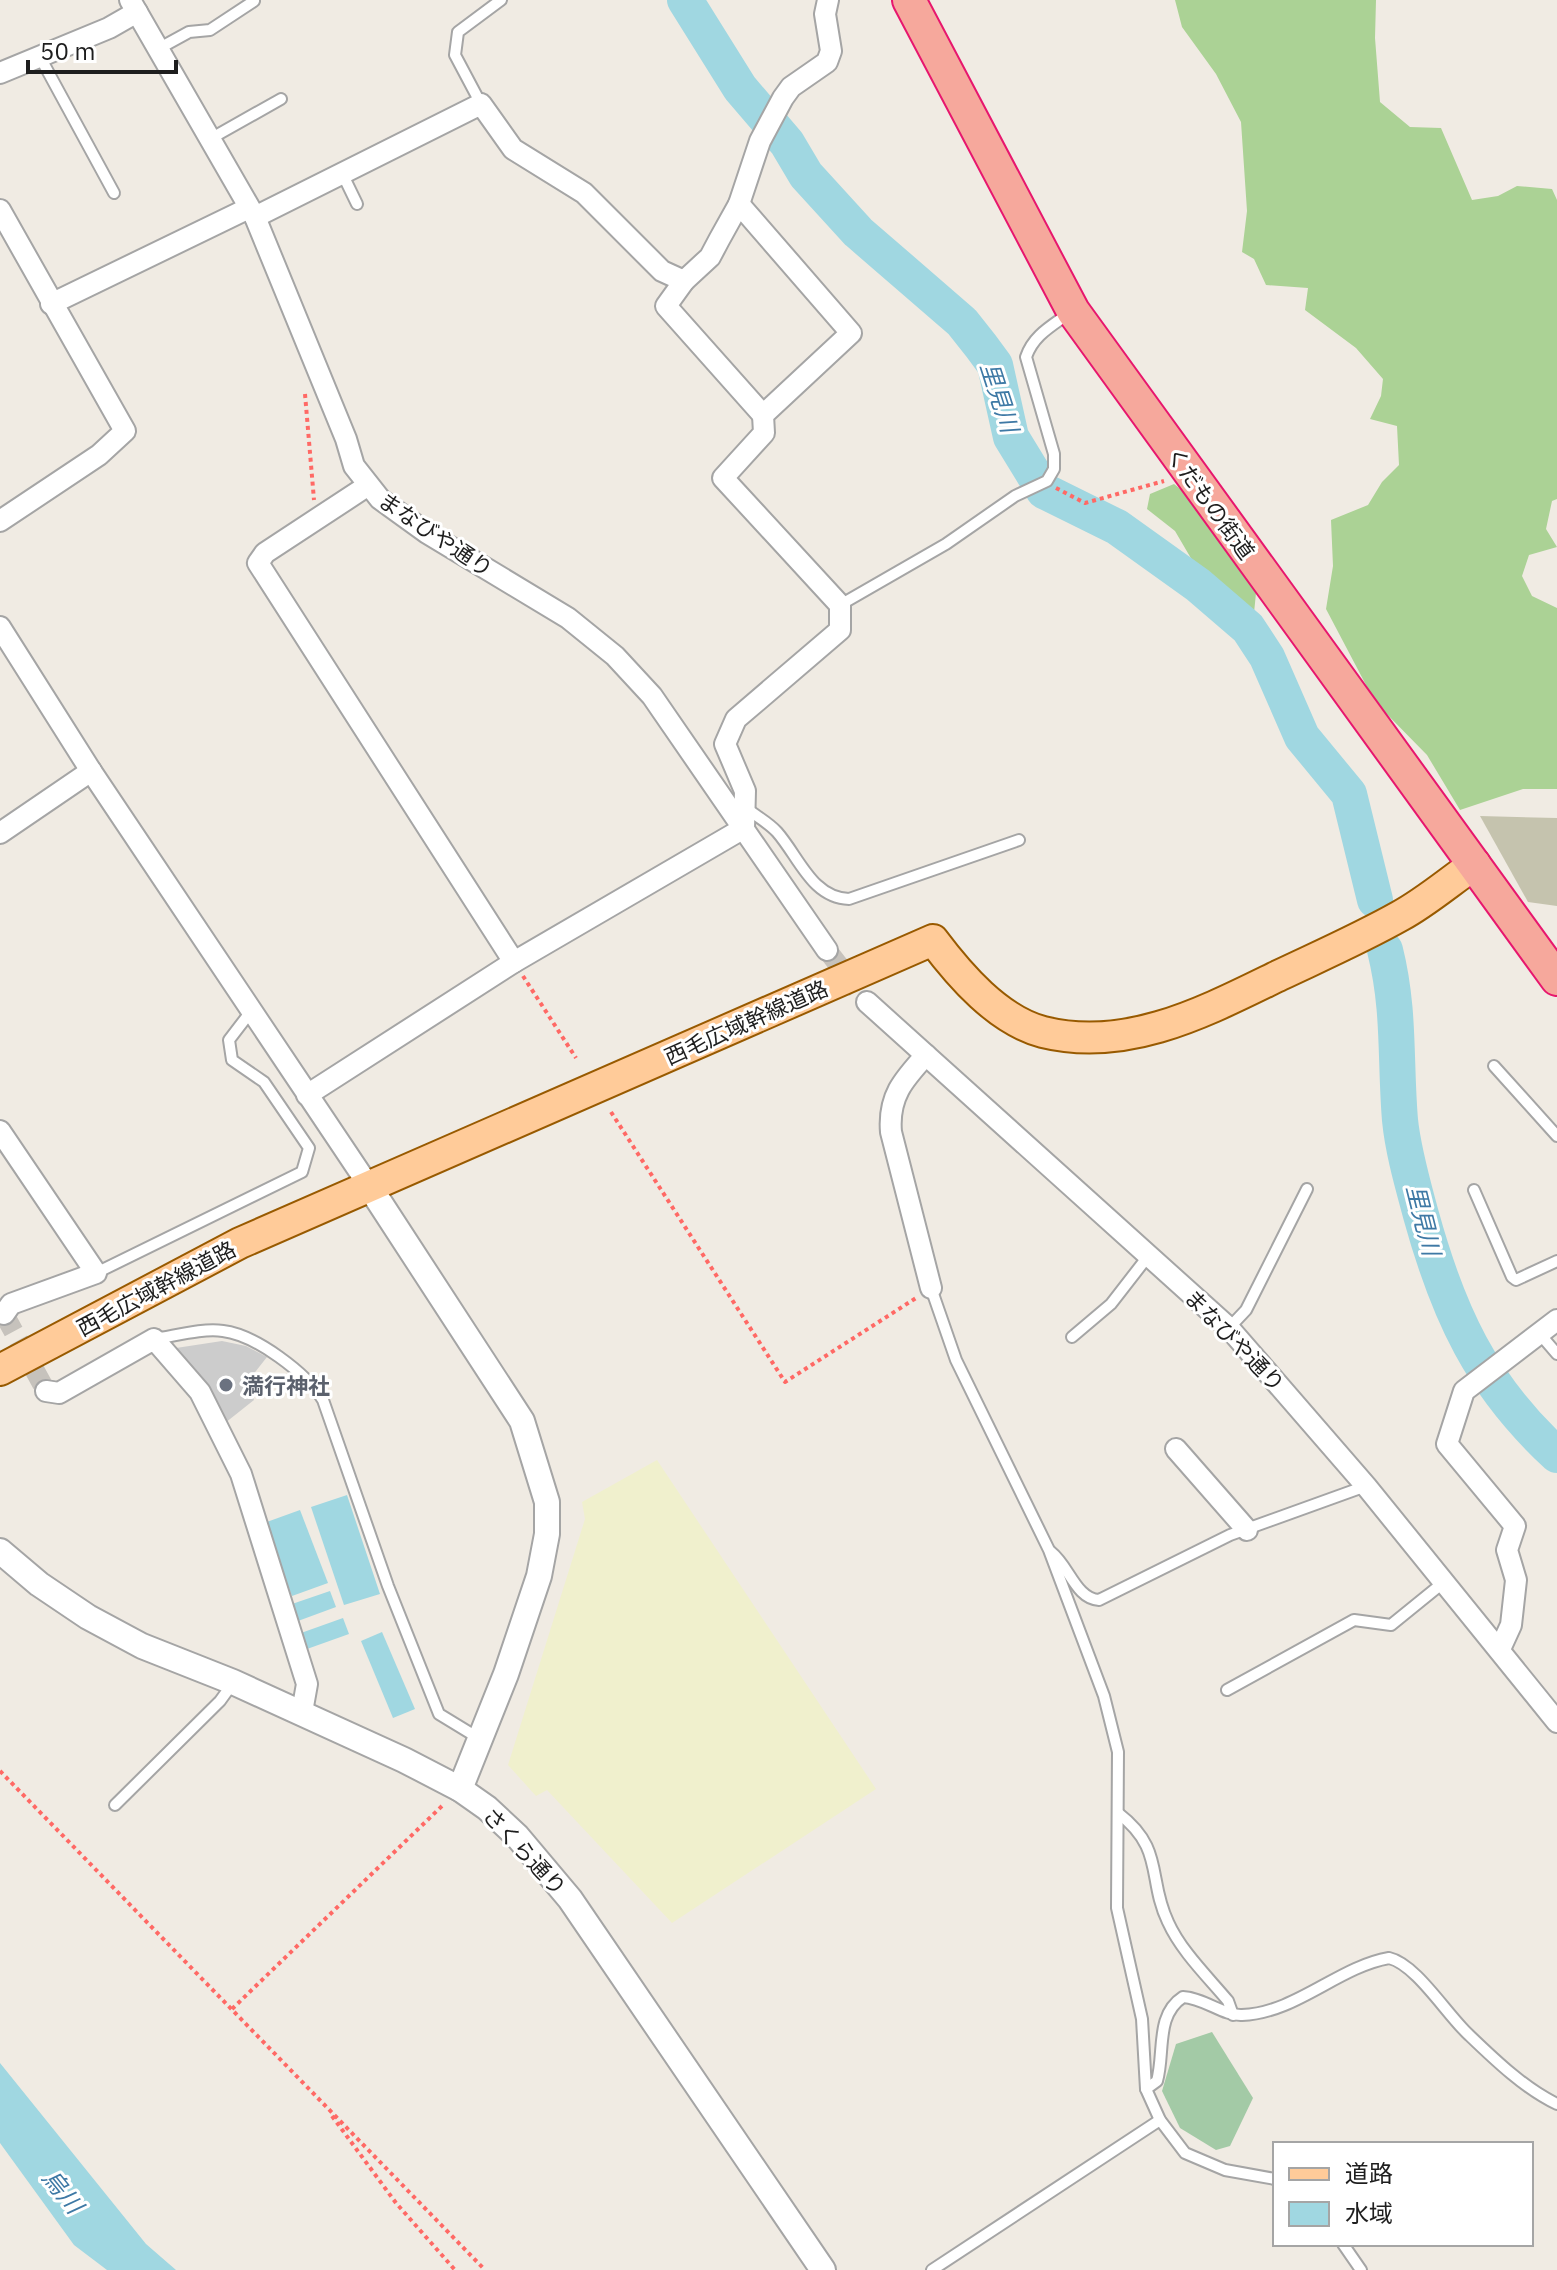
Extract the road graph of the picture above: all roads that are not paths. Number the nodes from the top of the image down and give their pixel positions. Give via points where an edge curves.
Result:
1 (501, 0) edge
2 (828, 0) edge
3 (909, 0) edge
4 (254, 1) edge
5 (134, 6) edge
6 (158, 49) junction
7 (40, 57) junction
8 (0, 73) edge
9 (281, 99) dead end
10 (481, 104) junction
11 (208, 140) junction
12 (341, 171) junction
13 (114, 193) dead end
14 (357, 204) dead end
15 (739, 204) junction
16 (0, 210) edge
17 (252, 212) junction
18 (684, 281) junction
19 (51, 304) junction
20 (1073, 311) junction
21 (763, 415) junction
22 (367, 486) junction
23 (0, 521) edge
24 (840, 605) junction
25 (0, 627) edge
26 (91, 771) junction
27 (745, 818) junction
28 (0, 833) edge
29 (1019, 840) dead end
30 (1475, 864) junction
31 (827, 950) tunnel mouth
32 (514, 962) junction
33 (1557, 979) edge
34 (867, 1002) tunnel mouth
35 (253, 1008) junction
36 (926, 1055) junction
37 (1494, 1066) dead end
38 (307, 1095) junction
39 (0, 1131) edge
40 (1557, 1136) edge
41 (369, 1186) junction
42 (1307, 1189) dead end
43 (1474, 1190) dead end
44 (1149, 1255) junction
45 (1557, 1261) edge
46 (96, 1273) junction
47 (931, 1288) joint
48 (4, 1314) dead end
49 (1557, 1320) edge
50 (1229, 1328) junction
51 (1539, 1333) junction
52 (1072, 1337) dead end
53 (154, 1339) junction
54 (1557, 1354) edge
55 (0, 1370) edge
56 (46, 1391) dead end
57 (1176, 1449) dead end
58 (1366, 1486) junction
59 (1247, 1530) junction
60 (1049, 1550) junction
61 (0, 1551) edge
62 (1444, 1582) junction
63 (1500, 1649) junction
64 (233, 1682) junction
65 (1227, 1690) dead end
66 (302, 1712) junction
67 (1557, 1722) edge
68 (481, 1740) junction
69 (460, 1789) junction
70 (115, 1805) dead end
71 (1118, 1813) junction
72 (1233, 2015) junction
73 (1146, 2089) junction
74 (1557, 2104) edge
75 (1160, 2120) junction
76 (1273, 2179) edge
77 (1344, 2246) edge
78 (823, 2270) edge
79 (932, 2270) edge
80 (1361, 2270) edge

1 - 10 lane via 458,32 455,55
2 - 15 street via 827,62 791,87 778,107 760,141
3 - 20 highway, くだもの街道
4 - 6 lane via 210,30 189,32
5 - 6 street, まなびや通り
5 - 7 street
6 - 11 street, まなびや通り
7 - 8 street
7 - 13 lane
9 - 11 lane
10 - 12 street
10 - 18 street via 513,149 584,193 662,271
11 - 17 street, まなびや通り
12 - 14 lane
12 - 17 street
15 - 18 street via 710,257
15 - 21 street via 851,333
16 - 19 street
17 - 19 street
17 - 22 street, まなびや通り via 354,466
18 - 21 street via 666,306
19 - 23 street via 125,431 99,455
20 - 24 lane via 1041,333 1026,357 1054,469 1042,483
20 - 30 highway, くだもの街道
21 - 24 street via 764,433 723,478
22 - 27 street, まなびや通り via 405,519 568,618 615,656
22 - 32 street via 265,553 258,563
24 - 27 street via 840,630 736,719 729,734 725,744 745,791
25 - 26 street
26 - 28 street
26 - 35 street
27 - 29 lane via 775,830 817,887 837,899
27 - 31 street, まなびや通り
27 - 32 street
30 - 33 highway, くだもの街道
30 - 41 main road, 西毛広域幹線道路 via 1403,915 1358,938 1168,1026 1118,1036 1076,1038 1018,1021 956,970 933,940
32 - 38 street
34 - 36 street, まなびや通り
35 - 38 street
35 - 46 lane via 229,1040 232,1060 279,1099 309,1148 302,1172
36 - 44 street, まなびや通り
36 - 47 street via 893,1094 889,1111
37 - 40 lane
38 - 41 street
39 - 46 street
41 - 55 main road, 西毛広域幹線道路 via 240,1243
41 - 68 street via 522,1421 542,1477 547,1534 539,1576
42 - 50 lane via 1246,1310
43 - 45 lane via 1512,1277 1516,1280
44 - 50 street, まなびや通り
44 - 52 lane via 1111,1304
46 - 48 street via 11,1304
47 - 60 lane via 956,1360
49 - 51 street
50 - 58 street, まなびや通り
51 - 54 lane
51 - 63 street via 1464,1391 1447,1444 1515,1526 1507,1550 1516,1580 1513,1610
53 - 56 street via 59,1393
53 - 66 street via 200,1392 241,1474 307,1684
53 - 68 lane via 222,1331 311,1381 323,1400 439,1714
57 - 59 street
58 - 59 lane
58 - 62 street, まなびや通り
59 - 60 lane via 1099,1600 1084,1595
60 - 71 lane via 1104,1696 1118,1752
61 - 64 street, さくら通り via 88,1617 142,1646
62 - 63 street, まなびや通り
62 - 65 lane via 1391,1625 1354,1620
63 - 67 street, まなびや通り
64 - 66 street, さくら通り
64 - 70 lane
66 - 69 street, さくら通り
68 - 69 street
69 - 78 street, さくら通り via 517,1836 570,1899
71 - 72 lane via 1139,1829 1153,1860 1168,1924 1228,2001
71 - 73 lane via 1117,1908 1142,2019
72 - 73 lane via 1195,1998 1173,2003 1161,2040 1157,2081
72 - 74 lane via 1267,2010 1365,1965 1396,1959 1468,2034
73 - 75 lane
75 - 76 lane via 1185,2153 1225,2170
75 - 79 lane
77 - 80 lane

